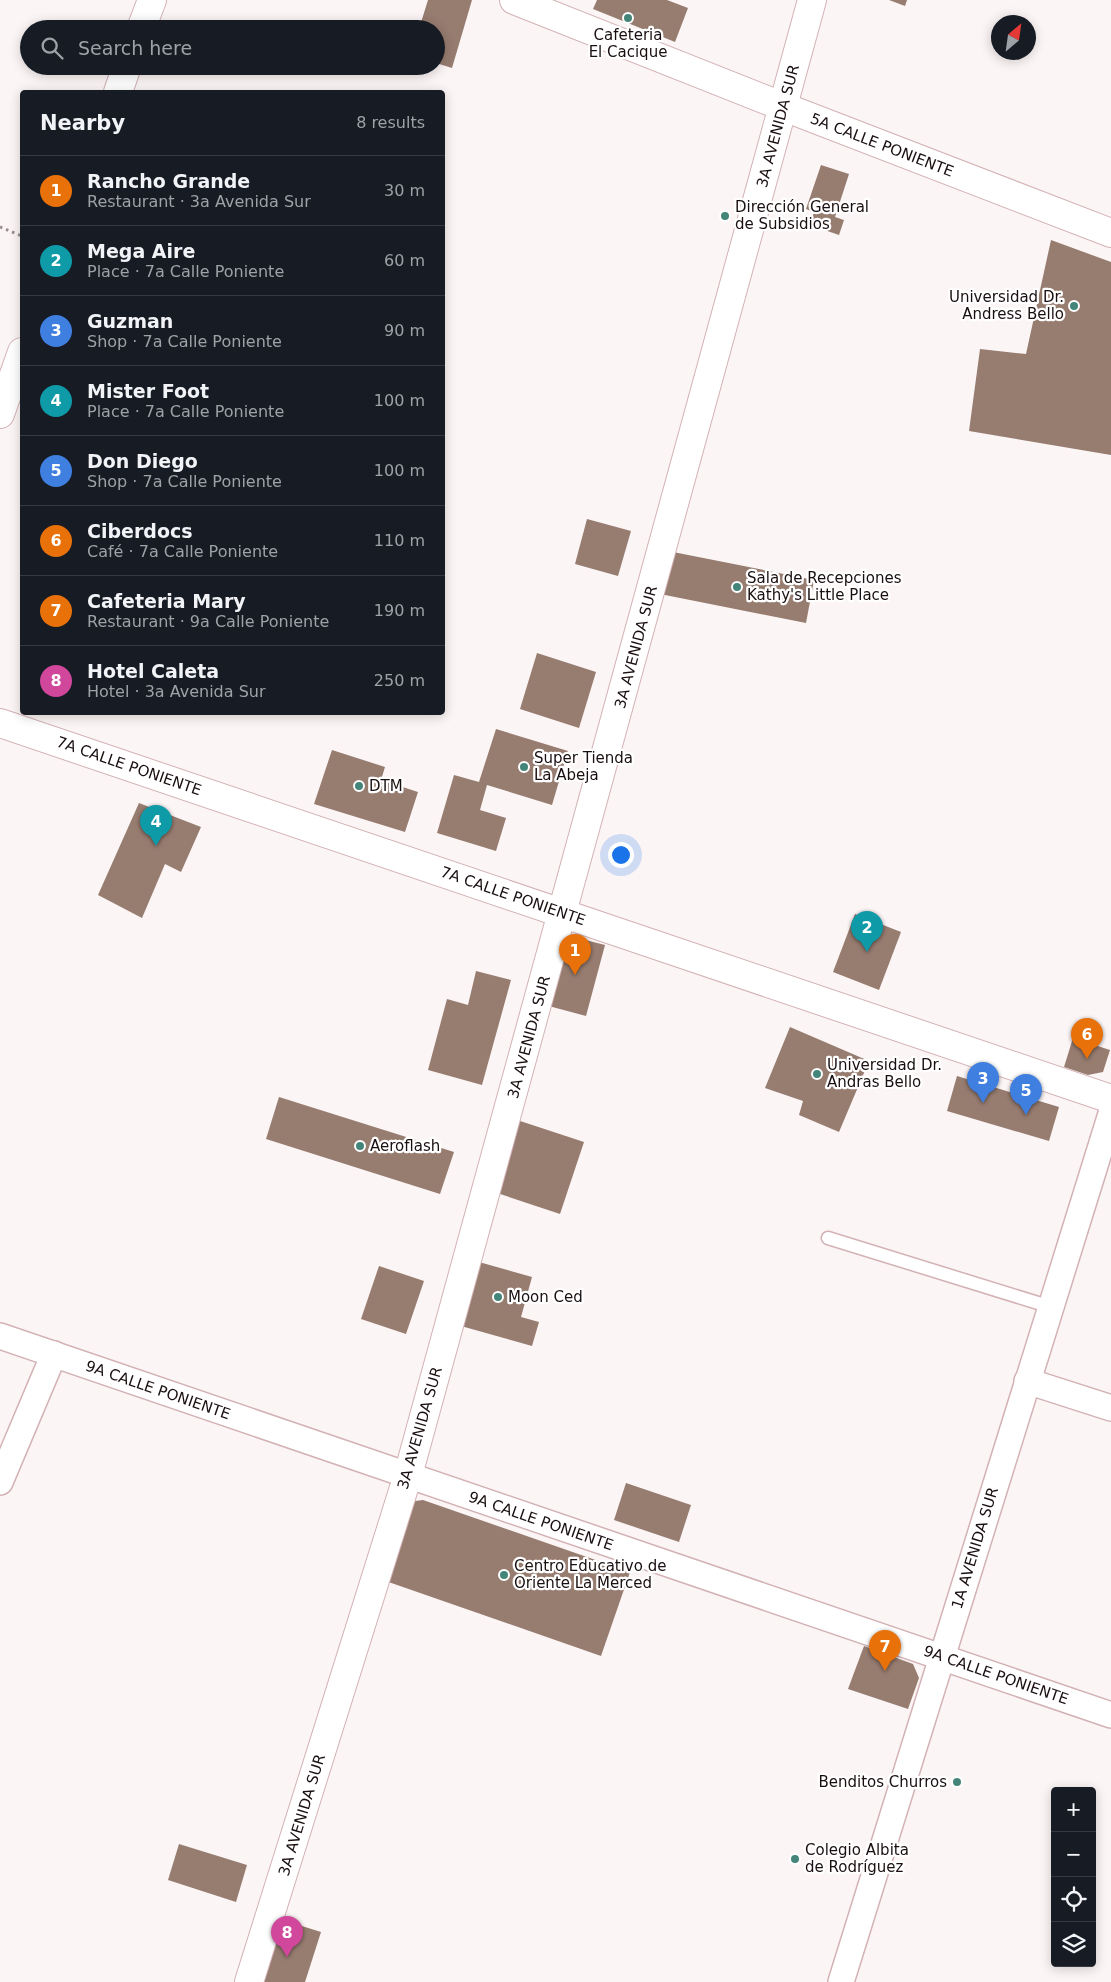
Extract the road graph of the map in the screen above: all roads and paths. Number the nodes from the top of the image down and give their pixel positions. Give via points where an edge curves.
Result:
1 (152, 0) edge
2 (514, 0) edge
3 (812, 0) edge
4 (144, 20) edge
5 (124, 75) edge
6 (119, 90) edge
7 (784, 107) junction
8 (0, 228) edge
9 (1111, 233) edge
10 (20, 235) edge
11 (20, 358) edge
12 (0, 414) edge
13 (0, 723) edge
14 (563, 913) junction
15 (1111, 1099) edge
16 (1111, 1114) edge
17 (828, 1238) dead end
18 (1051, 1307) junction
19 (0, 1336) edge
20 (54, 1354) junction
21 (1027, 1381) junction
22 (1111, 1408) edge
23 (408, 1475) junction
24 (0, 1482) edge
25 (942, 1656) junction
26 (1111, 1715) edge
27 (250, 1982) edge
28 (841, 1982) edge

1 - 4 street
2 - 7 street, 5A CALLE PONIENTE
3 - 7 street, 3A AVENIDA SUR
5 - 6 street
7 - 9 street, 5A CALLE PONIENTE
7 - 14 street, 3A AVENIDA SUR
8 - 10 path
11 - 12 street
13 - 14 street, 7A CALLE PONIENTE
14 - 15 street, 7A CALLE PONIENTE
14 - 23 street, 3A AVENIDA SUR
16 - 18 street, 1A AVENIDA SUR
17 - 18 lane
18 - 21 street, 1A AVENIDA SUR
19 - 20 street, 9A CALLE PONIENTE
20 - 23 street, 9A CALLE PONIENTE
20 - 24 street
21 - 22 street
21 - 25 street, 1A AVENIDA SUR
23 - 25 street, 9A CALLE PONIENTE
23 - 27 street, 3A AVENIDA SUR
25 - 26 street, 9A CALLE PONIENTE
25 - 28 street, 1A AVENIDA SUR

